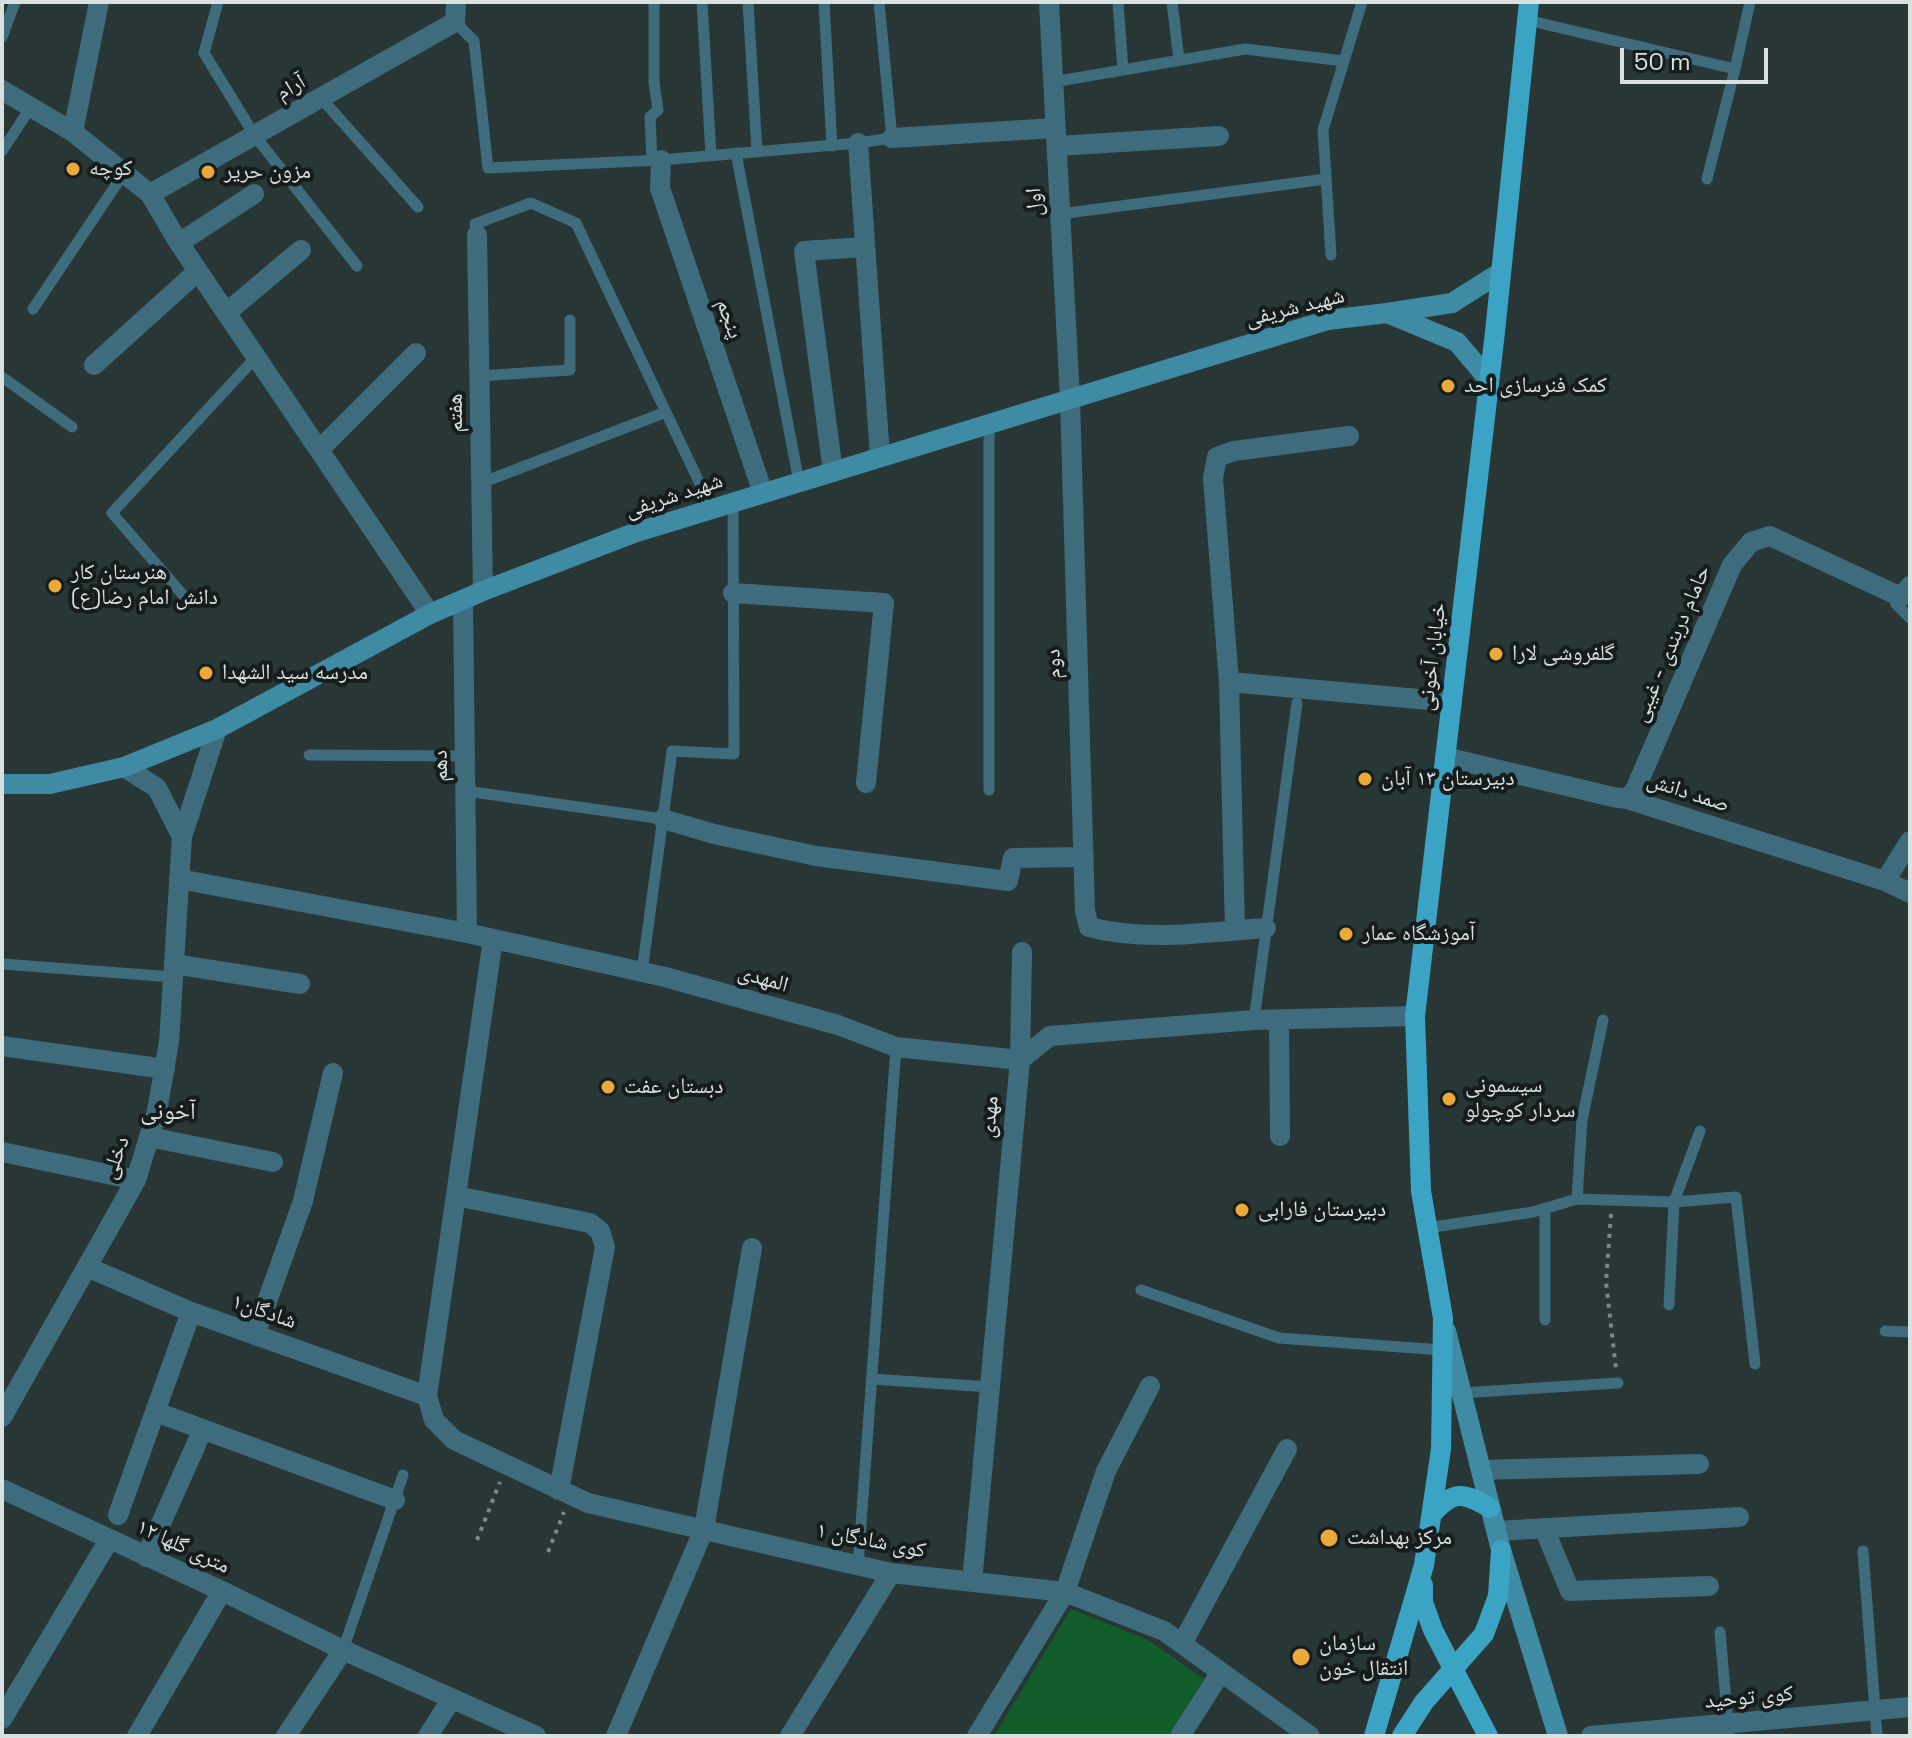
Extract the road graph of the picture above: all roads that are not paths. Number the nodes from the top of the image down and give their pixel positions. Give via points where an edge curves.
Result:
1 (15, 2) edge
2 (99, 2) edge
3 (218, 2) edge
4 (654, 2) edge
5 (702, 2) edge
6 (748, 2) edge
7 (824, 2) edge
8 (879, 2) edge
9 (1049, 2) edge
10 (1118, 2) edge
11 (1172, 2) edge
12 (1362, 2) edge
13 (1750, 2) edge
14 (1528, 11) edge
15 (455, 12) edge
16 (2, 37) edge
17 (1179, 60) junction
18 (1344, 61) junction
19 (1735, 69) junction
20 (1123, 70) junction
21 (1053, 82) junction
22 (2, 90) edge
23 (321, 98) junction
24 (31, 107) junction
25 (73, 132) junction
26 (255, 136) junction
27 (1219, 136) dead end
28 (1056, 137) junction
29 (892, 138) junction
30 (858, 143) junction
31 (832, 146) junction
32 (2, 151) edge
33 (757, 152) junction
34 (736, 153) junction
35 (711, 155) junction
36 (657, 160) junction
37 (124, 173) junction
38 (1326, 179) junction
39 (1707, 179) dead end
40 (150, 194) junction
41 (254, 194) dead end
42 (418, 207) dead end
43 (1060, 214) junction
44 (477, 235) joint
45 (179, 243) junction
46 (865, 247) junction
47 (301, 250) dead end
48 (1331, 255) dead end
49 (357, 266) dead end
50 (198, 271) junction
51 (1501, 272) junction
52 (33, 309) dead end
53 (226, 313) junction
54 (1387, 313) junction
55 (570, 320) dead end
56 (416, 353) dead end
57 (256, 357) junction
58 (94, 365) dead end
59 (479, 376) junction
60 (2, 377) edge
61 (1489, 380) junction
62 (1070, 399) junction
63 (666, 412) junction
64 (989, 424) junction
65 (72, 427) dead end
66 (1349, 436) dead end
67 (319, 450) junction
68 (880, 457) junction
69 (833, 472) junction
70 (799, 482) junction
71 (481, 483) junction
72 (763, 493) junction
73 (733, 502) junction
74 (712, 509) junction
75 (483, 591) junction
76 (1905, 592) edge
77 (733, 593) junction
78 (463, 600) junction
79 (190, 603) dead end
80 (430, 614) junction
81 (1910, 618) edge
82 (1229, 682) junction
83 (1452, 702) junction
84 (1297, 703) dead end
85 (217, 729) junction
86 (309, 755) dead end
87 (465, 756) junction
88 (1445, 757) junction
89 (124, 767) junction
90 (866, 783) dead end
91 (2, 784) edge
92 (989, 790) dead end
93 (466, 791) junction
94 (1627, 799) junction
95 (663, 819) junction
96 (182, 837) junction
97 (1910, 841) edge
98 (1084, 857) junction
99 (179, 879) junction
100 (1885, 881) junction
101 (1910, 893) edge
102 (1266, 928) junction
103 (1235, 930) junction
104 (467, 933) junction
105 (493, 939) junction
106 (1022, 952) dead end
107 (2, 964) edge
108 (174, 970) junction
109 (642, 972) junction
110 (300, 984) dead end
111 (1415, 1016) junction
112 (1254, 1020) junction
113 (1279, 1020) junction
114 (1603, 1020) dead end
115 (2, 1046) edge
116 (896, 1047) junction
117 (1020, 1060) junction
118 (165, 1069) junction
119 (333, 1073) dead end
120 (1700, 1131) dead end
121 (1280, 1136) dead end
122 (149, 1137) junction
123 (2, 1152) edge
124 (273, 1162) dead end
125 (136, 1180) junction
126 (456, 1196) junction
127 (1577, 1199) junction
128 (1674, 1202) junction
129 (1545, 1208) junction
130 (1427, 1228) junction
131 (752, 1248) dead end
132 (87, 1267) junction
133 (1141, 1290) dead end
134 (1669, 1305) dead end
135 (191, 1312) junction
136 (1443, 1318) junction
137 (1545, 1320) dead end
138 (1885, 1331) dead end
139 (1910, 1332) edge
140 (255, 1335) junction
141 (1442, 1350) junction
142 (1755, 1364) dead end
143 (872, 1379) junction
144 (1618, 1383) road end
145 (1150, 1386) dead end
146 (990, 1387) junction
147 (1461, 1393) junction
148 (427, 1396) junction
149 (156, 1412) junction
150 (2, 1417) edge
151 (203, 1429) junction
152 (1287, 1449) dead end
153 (1699, 1464) dead end
154 (1481, 1470) junction
155 (403, 1475) dead end
156 (2, 1489) edge
157 (565, 1493) junction
158 (395, 1500) junction
159 (1490, 1508) junction
160 (1432, 1514) junction
161 (118, 1515) dead end
162 (1739, 1517) dead end
163 (1544, 1528) junction
164 (704, 1529) junction
165 (109, 1540) junction
166 (1499, 1541) junction
167 (1863, 1551) dead end
168 (146, 1557) junction
169 (858, 1565) junction
170 (1424, 1565) junction
171 (891, 1573) junction
172 (972, 1582) junction
173 (1709, 1586) dead end
174 (222, 1591) junction
175 (1065, 1592) junction
176 (1720, 1632) dead end
177 (1182, 1644) junction
178 (343, 1650) junction
179 (1453, 1668) junction
180 (1221, 1672) junction
181 (452, 1698) junction
182 (1910, 1707) edge
183 (1876, 1710) junction
184 (2, 1719) edge
185 (1729, 1730) edge
186 (137, 1736) edge
187 (286, 1736) edge
188 (428, 1736) edge
189 (536, 1736) edge
190 (616, 1736) edge
191 (790, 1736) edge
192 (977, 1736) edge
193 (1180, 1736) edge
194 (1310, 1736) edge
195 (1374, 1736) edge
196 (1402, 1736) edge
197 (1488, 1736) edge
198 (1558, 1736) edge
199 (1591, 1736) edge
200 (1877, 1736) edge

1 - 16 lane
2 - 25 street
3 - 26 lane via 204,53
4 - 36 lane via 658,110 650,117
5 - 35 lane
6 - 33 lane
7 - 31 lane
8 - 29 lane
9 - 21 street, اول
10 - 20 lane
11 - 17 lane
12 - 18 lane
13 - 19 lane
14 - 19 lane
14 - 51 main road, خیابان آخونی
15 - 23 street, آرام
15 - 36 lane via 474,41 488,168
17 - 18 lane via 1245,49
17 - 20 lane
18 - 38 lane via 1323,130
19 - 39 lane
20 - 21 lane
21 - 28 street, اول
22 - 24 street
23 - 26 street, آرام
23 - 42 lane
24 - 25 street
24 - 32 lane
25 - 37 street
26 - 40 street, آرام
26 - 49 lane
27 - 28 street
28 - 29 street
28 - 43 street, اول
29 - 30 lane
30 - 31 lane
30 - 46 street
31 - 33 lane
33 - 34 lane
34 - 35 lane
34 - 70 lane
35 - 36 lane
36 - 72 street, پنجم via 660,188
37 - 40 street
37 - 52 lane
38 - 43 lane
38 - 48 lane
40 - 45 street
41 - 45 street
43 - 62 street, اول
44 - 59 street, هفتم
44 - 63 lane via 475,224 531,203 576,223
45 - 50 street
46 - 68 street
46 - 69 street via 804,251
47 - 53 street
50 - 53 street
50 - 58 street
51 - 54 main road, شهید شریفی via 1452,303
51 - 61 main road, خیابان آخونی
53 - 57 street
54 - 61 main road via 1457,342
54 - 62 main road, شهید شریفی via 1328,320
55 - 59 lane via 570,370
56 - 67 street
57 - 67 street
57 - 79 lane via 112,513
59 - 71 street, هفتم
60 - 65 lane
61 - 83 main road, خیابان آخونی
62 - 64 main road, شهید شریفی
62 - 98 street, دوم
63 - 71 lane
63 - 74 lane
64 - 68 main road, شهید شریفی
64 - 92 lane
66 - 82 street via 1217,457 1213,478
67 - 80 street
68 - 69 main road, شهید شریفی
69 - 70 main road, شهید شریفی
70 - 72 main road, شهید شریفی
71 - 75 street, هفتم
72 - 73 main road, شهید شریفی
73 - 74 main road, شهید شریفی
73 - 77 lane
74 - 75 main road, شهید شریفی
75 - 78 main road, شهید شریفی
76 - 81 lane via 1896,604
76 - 94 street, حامام دربندی - غیبی via 1770,536 1751,542 1732,565
77 - 90 street via 884,603
77 - 95 lane via 734,754 672,751
78 - 80 main road, شهید شریفی
78 - 87 street, دهم
80 - 85 main road, شهید شریفی
82 - 83 street
82 - 103 street
83 - 88 main road, خیابان آخونی
84 - 102 lane
85 - 89 main road, شهید شریفی
85 - 96 street, دخلی
86 - 87 lane
87 - 93 street, دهم
88 - 94 street, صمد دانش
88 - 111 main road, خیابان آخونی
89 - 91 main road, شهید شریفی via 50,784
89 - 96 street via 157,788
93 - 95 lane
93 - 104 street, دهم
94 - 100 street, صمد دانش
95 - 98 street via 816,856 1008,881 1013,858
95 - 109 lane
96 - 99 street, دخلی
97 - 100 street
98 - 103 street, دوم via 1089,927 1155,935
99 - 104 street, المهدی
99 - 108 street, دخلی
100 - 101 street, صمد دانش
102 - 103 street
102 - 112 lane
104 - 105 street, المهدی
105 - 109 street, المهدی
105 - 126 street
106 - 117 street, مهدی
107 - 108 lane
108 - 110 street
108 - 118 street, دخلی
109 - 116 street, المهدی via 838,1025
111 - 113 street
111 - 130 main road, خیابان آخونی
112 - 113 street
112 - 117 street via 1050,1036
113 - 121 street
114 - 127 lane via 1582,1120
115 - 118 street
116 - 117 street, المهدی
116 - 143 lane
117 - 146 street, مهدی
118 - 122 street, دخلی
119 - 140 street via 303,1201
120 - 128 lane
122 - 124 street
122 - 125 street, دخلی
123 - 125 street
125 - 132 street, دخلی
126 - 148 street
126 - 157 street via 590,1223 600,1231 605,1247
127 - 128 lane
127 - 129 lane
128 - 134 lane
128 - 142 lane via 1736,1197
129 - 130 lane
129 - 137 lane
130 - 136 main road, خیابان آخونی
131 - 164 street
132 - 135 street, شادگان۱
132 - 150 street, دخلی
133 - 141 lane via 1279,1338
135 - 140 street, شادگان۱
135 - 149 street
136 - 141 main road, خیابان آخونی
136 - 147 main road
138 - 139 lane
140 - 148 street, شادگان۱
141 - 160 main road, خیابان آخونی via 1441,1449
143 - 146 lane
143 - 169 lane
144 - 147 lane
145 - 175 street via 1106,1471
146 - 172 street, مهدی
147 - 154 main road
148 - 157 street, کوی شادگان ۱ via 434,1420 454,1440
149 - 151 street
149 - 161 street
151 - 158 street
151 - 168 street
152 - 177 street
153 - 154 street
154 - 159 main road
155 - 158 lane
156 - 165 street, ۱۲ متری گلها
157 - 164 street, کوی شادگان ۱
158 - 178 lane
159 - 160 main road via 1460,1496 1445,1500
159 - 166 main road
160 - 170 main road, خیابان آخونی
162 - 163 street
163 - 166 street
163 - 173 street via 1570,1591
164 - 169 street, کوی شادگان ۱
164 - 190 street
165 - 168 street, ۱۲ متری گلها
165 - 184 street
166 - 179 main road via 1498,1596 1484,1634
166 - 198 main road
167 - 183 lane
168 - 174 street, ۱۲ متری گلها
169 - 171 street, کوی شادگان ۱
170 - 179 main road via 1423,1602
170 - 195 main road
171 - 172 street, کوی شادگان ۱
171 - 191 street
172 - 175 street, کوی شادگان ۱
174 - 178 street, ۱۲ متری گلها
174 - 186 street
175 - 177 street, کوی شادگان ۱ via 1164,1631
175 - 192 street
176 - 185 lane
177 - 180 street, کوی شادگان ۱
178 - 181 street, ۱۲ متری گلها
178 - 187 street
179 - 196 main road
179 - 197 main road
180 - 193 street
180 - 194 street, کوی شادگان ۱
181 - 188 street
181 - 189 street, ۱۲ متری گلها
182 - 183 street, کوی توحید
183 - 185 street, کوی توحید
183 - 200 lane
185 - 199 street, کوی توحید

